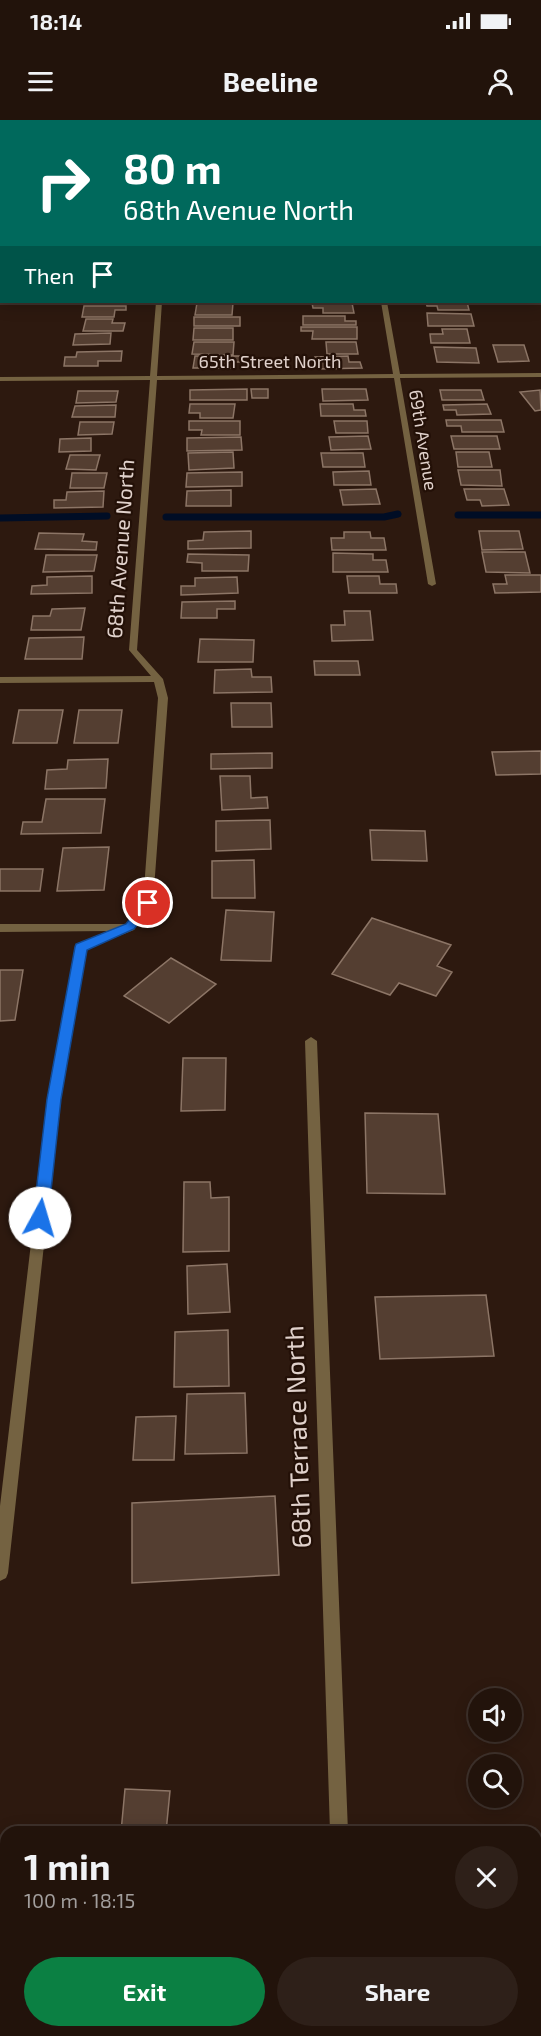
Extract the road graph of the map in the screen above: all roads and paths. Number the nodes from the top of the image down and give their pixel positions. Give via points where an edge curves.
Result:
1 (159, 303) edge
2 (384, 303) edge
3 (541, 375) edge
4 (398, 376) junction
5 (152, 378) junction
6 (0, 379) edge
7 (432, 584) dead end
8 (158, 679) junction
9 (0, 680) edge
10 (130, 927) junction
11 (0, 928) edge
12 (311, 1041) dead end
13 (0, 1573) edge
14 (339, 1826) edge

1 - 5 street, 68th Avenue North
2 - 4 street, 69th Avenue
3 - 4 street, 65th Street North
4 - 5 street, 65th Street North
4 - 7 street, 69th Avenue
5 - 6 street, 65th Street North
5 - 8 street, 68th Avenue North via 133,650
8 - 9 street
8 - 10 street via 163,698 148,903
10 - 11 street
10 - 13 street via 81,947 54,1099
12 - 14 street, 68th Terrace North

